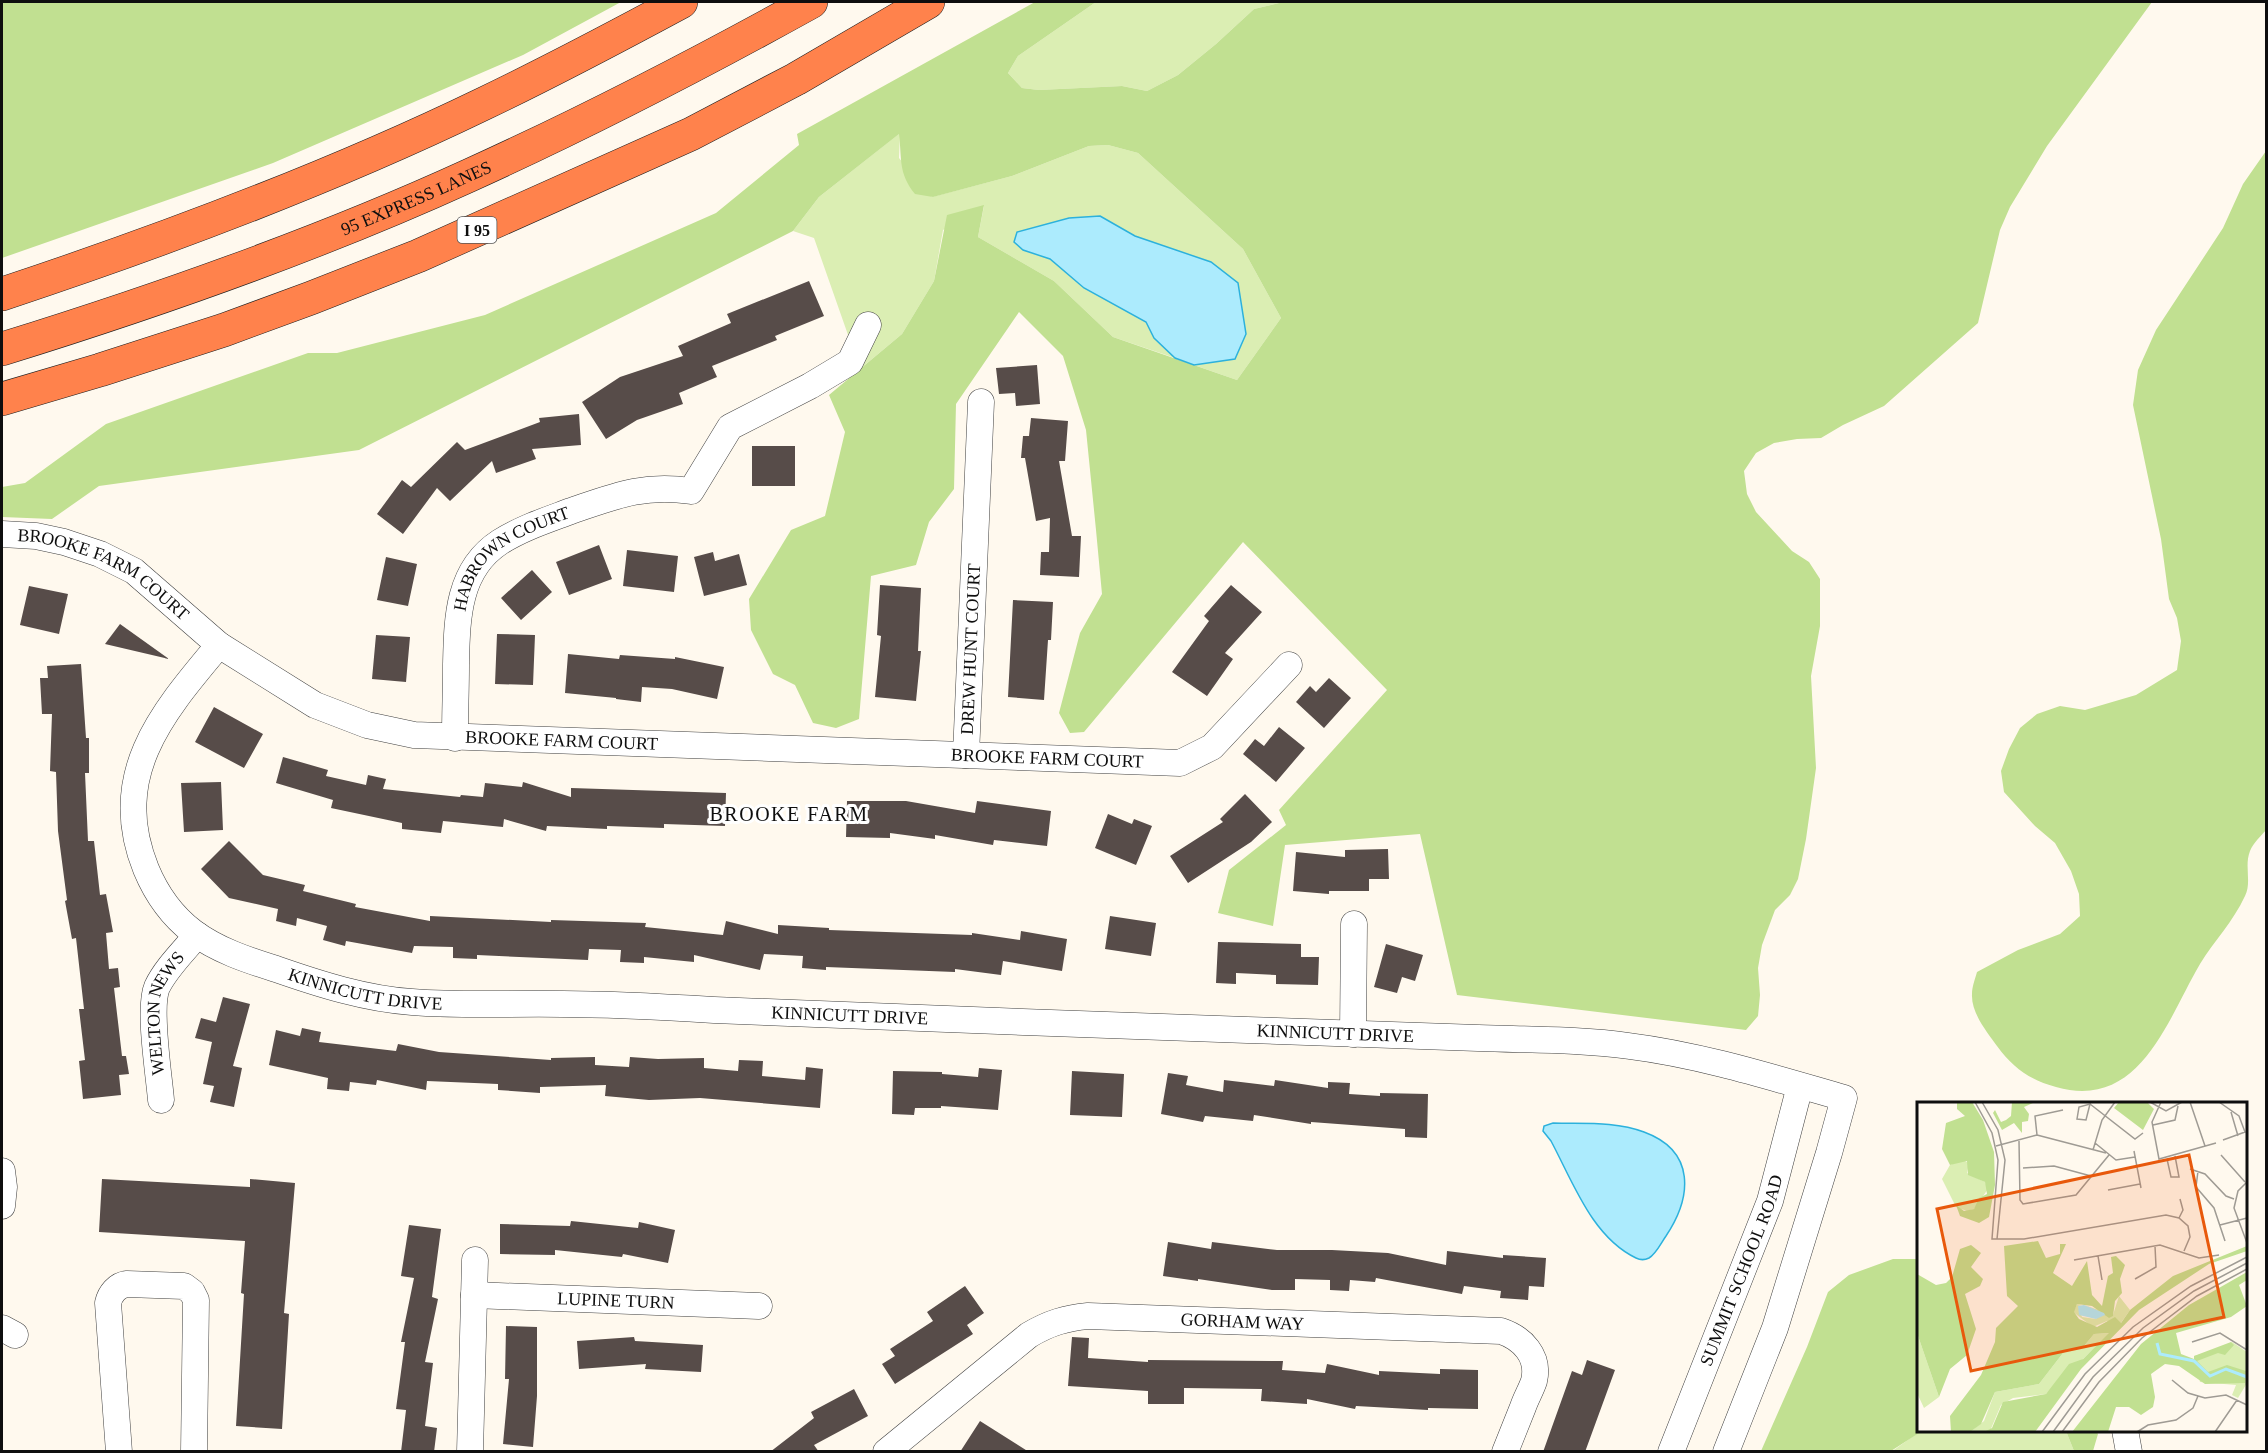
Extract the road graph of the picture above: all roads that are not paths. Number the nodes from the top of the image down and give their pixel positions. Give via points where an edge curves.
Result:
1 (681, 2) edge
2 (811, 2) edge
3 (928, 2) edge
4 (2, 294) edge
5 (868, 325) dead end
6 (2, 349) edge
7 (2, 399) edge
8 (981, 402) dead end
9 (2, 534) edge
10 (219, 645) junction
11 (1289, 665) dead end
12 (455, 738) junction
13 (966, 755) junction
14 (1354, 924) dead end
15 (197, 935) junction
16 (1353, 1034) junction
17 (1800, 1086) junction
18 (162, 1100) dead end
19 (2, 1171) edge
20 (2, 1206) edge
21 (475, 1260) dead end
22 (474, 1295) junction
23 (759, 1306) dead end
24 (2125, 1432) edge
25 (119, 1452) edge
26 (194, 1452) edge
27 (470, 1452) edge
28 (886, 1452) edge
29 (1505, 1452) edge
30 (1671, 1452) edge
31 (1726, 1452) edge
32 (2129, 1452) edge

1 - 4 highway via 493,99 363,159 116,256
2 - 6 highway, 95 EXPRESS LANES via 620,104 466,177 205,282
3 - 7 highway, I 95 via 796,79 691,134 418,256 224,330
5 - 12 street, HABROWN COURT via 850,362 729,427 691,491 649,488 623,493 532,525 486,555 462,594 457,616
8 - 13 street, DREW HUNT COURT
9 - 10 street, BROOKE FARM COURT via 64,542 134,571
10 - 12 street, BROOKE FARM COURT via 329,711 414,735
10 - 15 street, KINNICUTT DRIVE via 154,730 136,772 133,799 133,826 151,881 161,899
11 - 13 street, BROOKE FARM COURT via 1212,747 1180,764
12 - 13 street, BROOKE FARM COURT
14 - 16 street
15 - 16 street, KINNICUTT DRIVE via 250,961 309,980 410,1002 570,1004
15 - 18 street, WELTON NEWS via 155,992
16 - 17 street, KINNICUTT DRIVE via 1627,1045
17 - 30 street, SUMMIT SCHOOL ROAD via 1770,1201
17 - 31 street, KINNICUTT DRIVE via 1844,1098 1775,1328
19 - 20 street
21 - 22 street
22 - 23 street, LUPINE TURN
22 - 27 street
24 - 32 street
25 - 26 street via 108,1304 114,1291 127,1284 184,1286 196,1300
28 - 29 street, GORHAM WAY via 1029,1335 1047,1324 1088,1316 1501,1331 1524,1344 1535,1368 1530,1392

